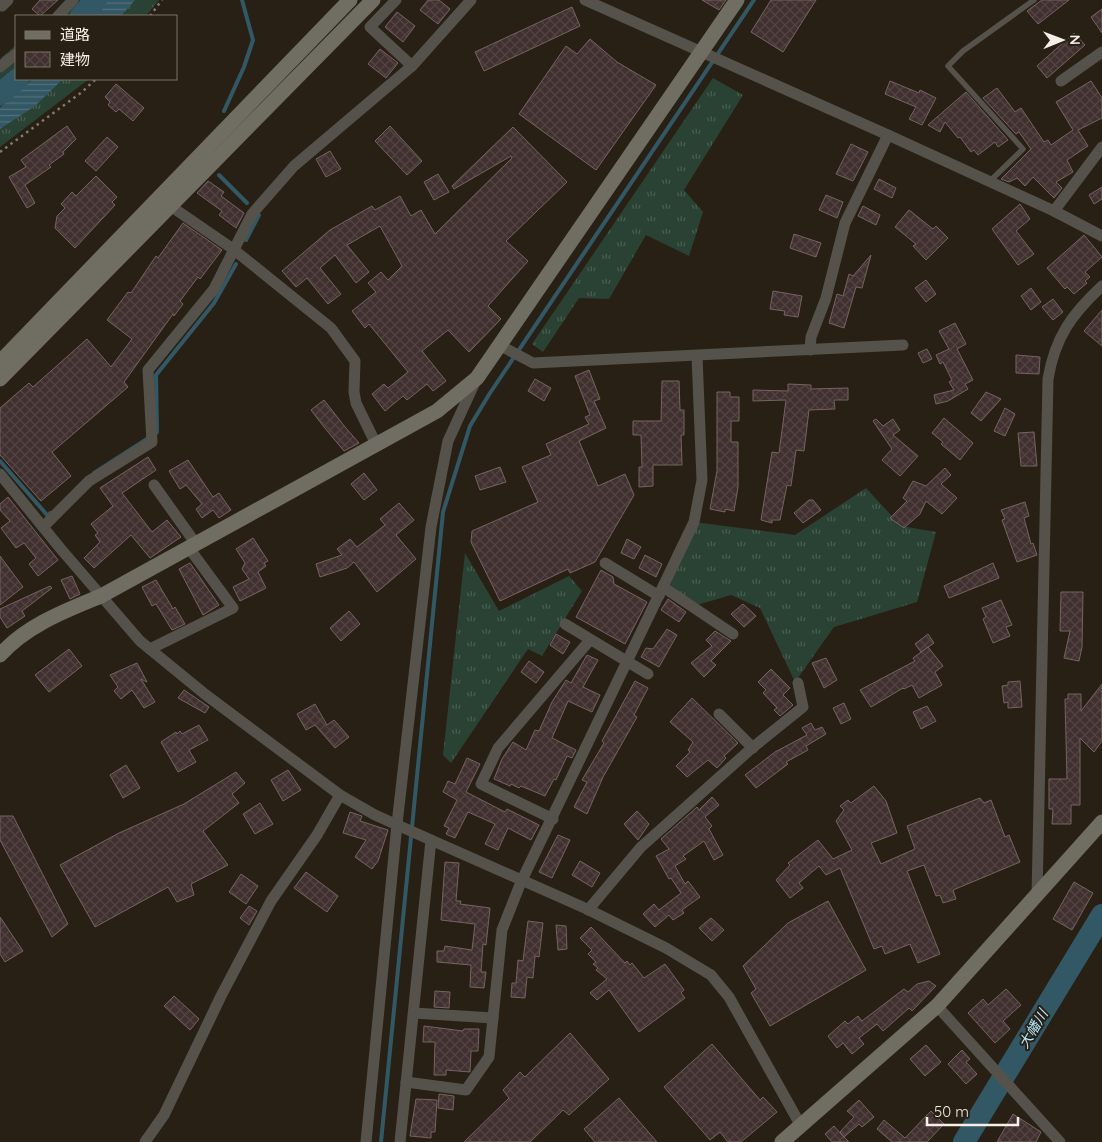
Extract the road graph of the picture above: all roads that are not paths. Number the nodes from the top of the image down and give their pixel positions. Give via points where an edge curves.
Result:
1 (73, 0) edge
2 (350, 0) edge
3 (373, 0) edge
4 (396, 0) edge
5 (471, 0) edge
6 (585, 0) edge
7 (737, 0) edge
8 (1034, 0) edge
9 (59, 15) edge
10 (356, 17) junction
11 (370, 28) junction
12 (1102, 52) edge
13 (704, 54) junction
14 (15, 55) edge
15 (412, 66) junction
16 (0, 67) edge
17 (1061, 81) dead end
18 (888, 135) junction
19 (1102, 147) edge
20 (989, 182) junction
21 (169, 205) junction
22 (1054, 211) junction
23 (1102, 236) edge
24 (233, 249) junction
25 (1102, 286) edge
26 (903, 345) dead end
27 (504, 347) junction
28 (810, 350) junction
29 (697, 356) junction
30 (0, 362) edge
31 (476, 378) junction
32 (0, 380) edge
33 (376, 444) junction
34 (0, 474) edge
35 (154, 485) dead end
36 (43, 527) junction
37 (192, 546) junction
38 (605, 563) dead end
39 (661, 592) junction
40 (101, 596) junction
41 (564, 624) dead end
42 (733, 634) dead end
43 (590, 640) junction
44 (150, 649) junction
45 (0, 655) edge
46 (627, 662) junction
47 (648, 674) dead end
48 (798, 683) dead end
49 (719, 714) dead end
50 (753, 748) junction
51 (340, 795) junction
52 (552, 819) junction
53 (1102, 822) edge
54 (400, 826) junction
55 (427, 838) junction
56 (521, 882) junction
57 (1037, 896) junction
58 (588, 910) junction
59 (937, 1006) junction
60 (414, 1013) junction
61 (493, 1018) junction
62 (406, 1082) junction
63 (801, 1126) junction
64 (145, 1142) edge
65 (366, 1142) edge
66 (400, 1142) edge
67 (782, 1142) edge
68 (1060, 1142) edge

1 - 9 street
2 - 30 street
3 - 10 street
4 - 11 street
5 - 15 street
6 - 13 street
7 - 13 street
8 - 20 lane via 963,51 948,66 1023,149
10 - 11 street
10 - 21 street
11 - 15 street
12 - 17 street
13 - 18 street
13 - 27 street
14 - 16 street
15 - 24 street via 294,166 252,214
18 - 20 street
18 - 28 street via 845,223
19 - 22 street
20 - 22 street
21 - 24 street
21 - 32 street
22 - 23 street
24 - 33 street via 331,328 345,345 355,361 356,403
24 - 36 street via 214,289 148,370 152,442 89,481
25 - 57 street via 1059,337 1048,379
26 - 28 street
27 - 29 street via 533,363
27 - 31 street
28 - 29 street
29 - 39 street via 702,480 694,522
31 - 33 street via 437,411
31 - 54 street via 448,441 431,527
33 - 37 street
34 - 36 street
35 - 37 street
36 - 40 street
37 - 40 street
37 - 44 street via 233,608
38 - 39 street
39 - 42 street
39 - 46 street
40 - 44 street
40 - 45 street via 28,630
41 - 43 street
43 - 46 street
43 - 52 street via 498,748 481,784
44 - 51 street
46 - 47 street
46 - 52 street
48 - 50 street via 803,707
49 - 50 street
50 - 58 street via 641,846
51 - 54 street
51 - 64 street via 318,835 271,901 164,1115
52 - 56 street
53 - 57 street
54 - 55 street
54 - 65 street
55 - 56 street
55 - 60 street
56 - 58 street
56 - 61 street via 502,930
57 - 59 street
58 - 63 street via 666,948 711,975 729,997
59 - 63 street
59 - 68 street
60 - 61 street
60 - 62 street
61 - 62 street via 489,1057 466,1090
62 - 66 street
63 - 67 street

